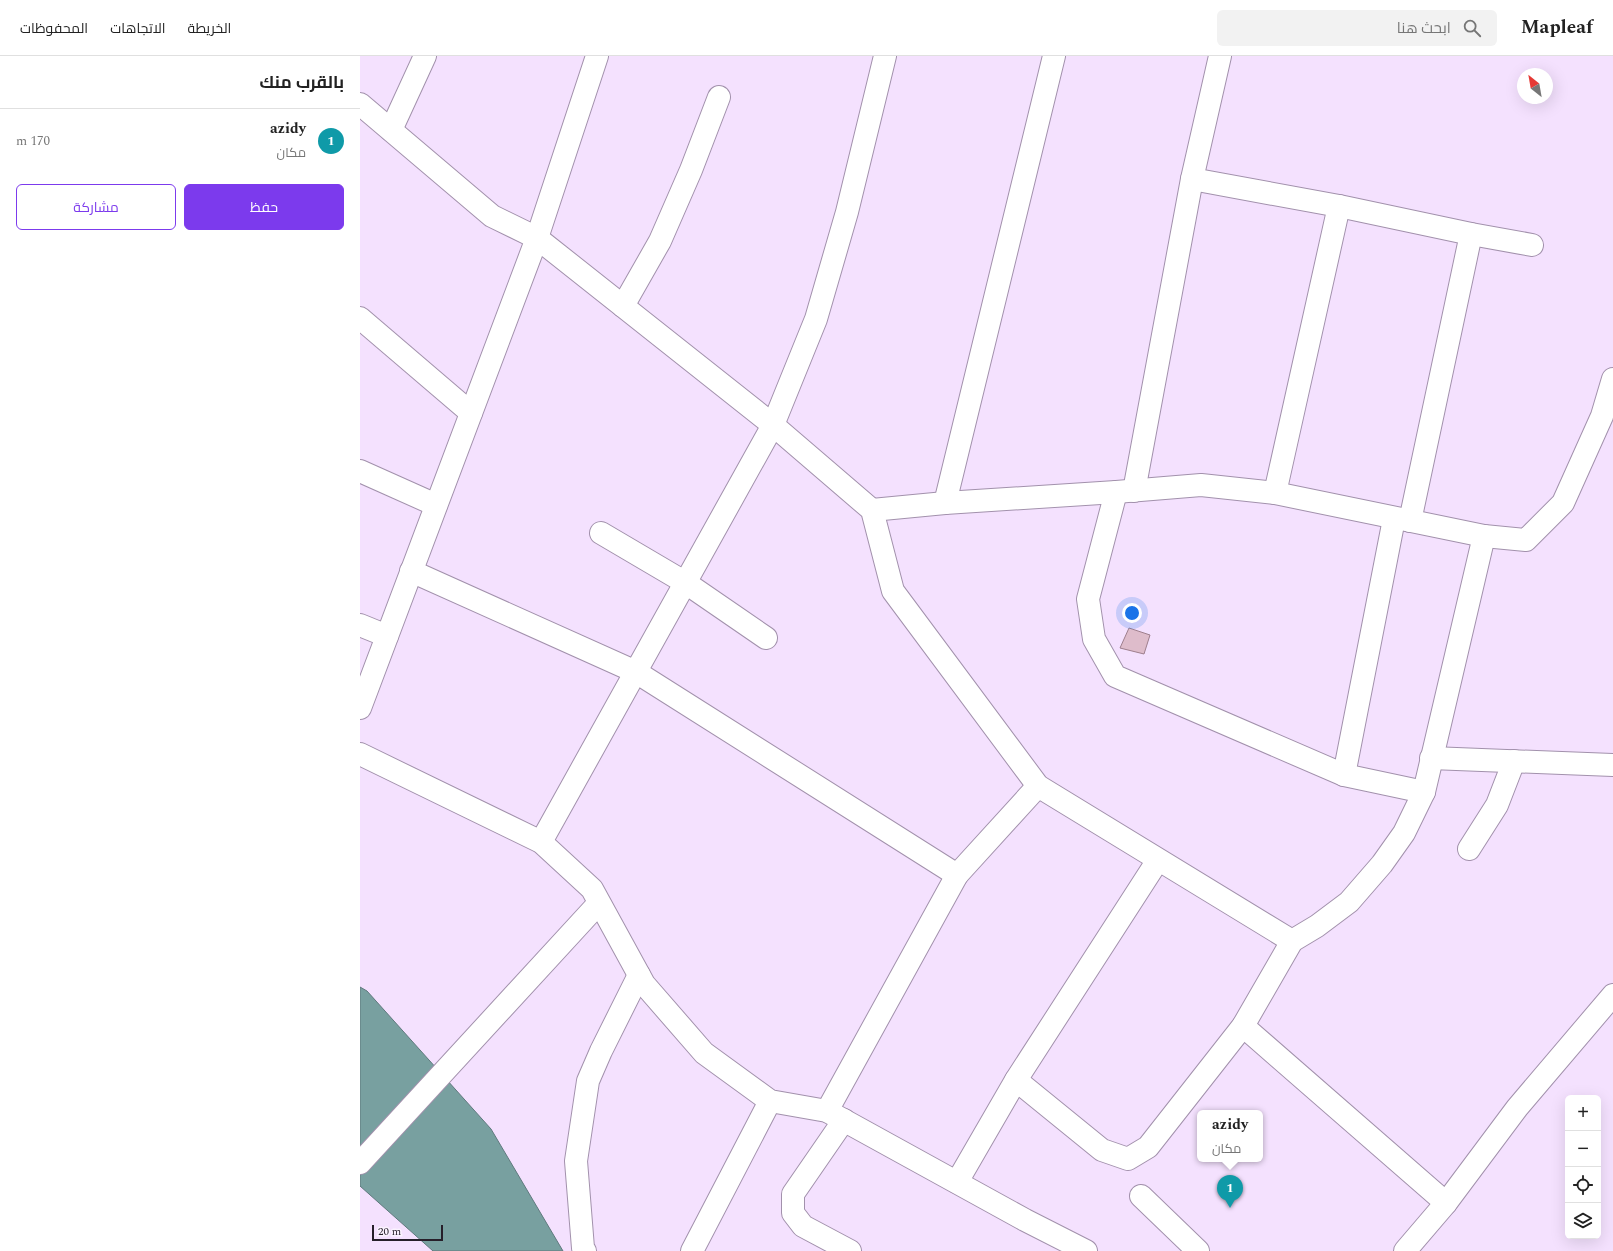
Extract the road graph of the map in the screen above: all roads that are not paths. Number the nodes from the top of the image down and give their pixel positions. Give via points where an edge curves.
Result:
1 (425, 56) edge
2 (597, 56) edge
3 (885, 56) edge
4 (1054, 56) edge
5 (1220, 56) edge
6 (719, 97) dead end
7 (360, 104) edge
8 (391, 130) junction
9 (1192, 179) junction
10 (1339, 206) junction
11 (1471, 234) junction
12 (537, 238) junction
13 (1532, 245) dead end
14 (623, 306) junction
15 (360, 318) edge
16 (1613, 379) edge
17 (471, 413) junction
18 (773, 425) junction
19 (360, 472) edge
20 (1125, 492) junction
21 (1275, 493) junction
22 (945, 503) junction
23 (436, 505) junction
24 (872, 510) junction
25 (1402, 520) junction
26 (601, 533) dead end
27 (1484, 536) junction
28 (411, 571) junction
29 (686, 583) junction
30 (360, 625) edge
31 (387, 636) junction
32 (766, 638) dead end
33 (636, 672) junction
34 (360, 708) edge
35 (360, 754) edge
36 (1432, 758) junction
37 (1514, 761) junction
38 (1613, 765) edge
39 (1344, 775) junction
40 (1038, 786) junction
41 (1424, 792) junction
42 (541, 842) junction
43 (1470, 849) dead end
44 (1158, 860) junction
45 (957, 875) junction
46 (599, 903) junction
47 (1292, 941) junction
48 (639, 975) junction
49 (1613, 995) edge
50 (1243, 1026) junction
51 (1016, 1080) junction
52 (770, 1102) junction
53 (836, 1116) junction
54 (360, 1163) edge
55 (957, 1182) junction
56 (1141, 1196) dead end
57 (1446, 1203) junction
58 (585, 1251) edge
59 (692, 1251) edge
60 (850, 1251) edge
61 (1086, 1251) edge
62 (1198, 1251) edge
63 (1405, 1251) edge

1 - 8 street
2 - 12 street
3 - 18 street via 847,212 816,319
4 - 22 street
5 - 9 street
6 - 14 street via 660,241
7 - 8 street
8 - 12 street via 492,216
9 - 10 street
9 - 20 street
10 - 11 street
10 - 21 street
11 - 13 street
11 - 25 street
12 - 14 street
12 - 17 street
14 - 18 street
15 - 17 street
16 - 27 street via 1602,416 1563,503 1526,540
17 - 23 street
18 - 24 street
18 - 29 street
19 - 23 street
20 - 21 street via 1201,485
20 - 22 street
20 - 39 street via 1088,599 1094,639 1114,676
21 - 25 street
22 - 24 street
23 - 28 street
24 - 40 street via 893,592
25 - 27 street
25 - 39 street
26 - 29 street
27 - 36 street
28 - 31 street
28 - 33 street
29 - 32 street
29 - 33 street
30 - 31 street
31 - 34 street
33 - 42 street
33 - 45 street
35 - 42 street
36 - 37 street
36 - 41 street
37 - 38 street
37 - 43 street via 1497,805
39 - 41 street
40 - 44 street
40 - 45 street
41 - 47 street via 1404,833 1382,864 1349,902
42 - 46 street via 592,889
44 - 47 street
44 - 51 street
45 - 53 street
46 - 48 street
46 - 54 street
47 - 50 street
48 - 52 street via 704,1053
48 - 58 street via 588,1081 576,1161
49 - 57 street via 1517,1108
50 - 51 street via 1148,1147 1128,1160 1102,1150
50 - 57 street
51 - 55 street
52 - 53 street
52 - 59 street
53 - 55 street
53 - 60 street via 794,1194 793,1213 803,1226
55 - 61 street
56 - 62 street
57 - 63 street

